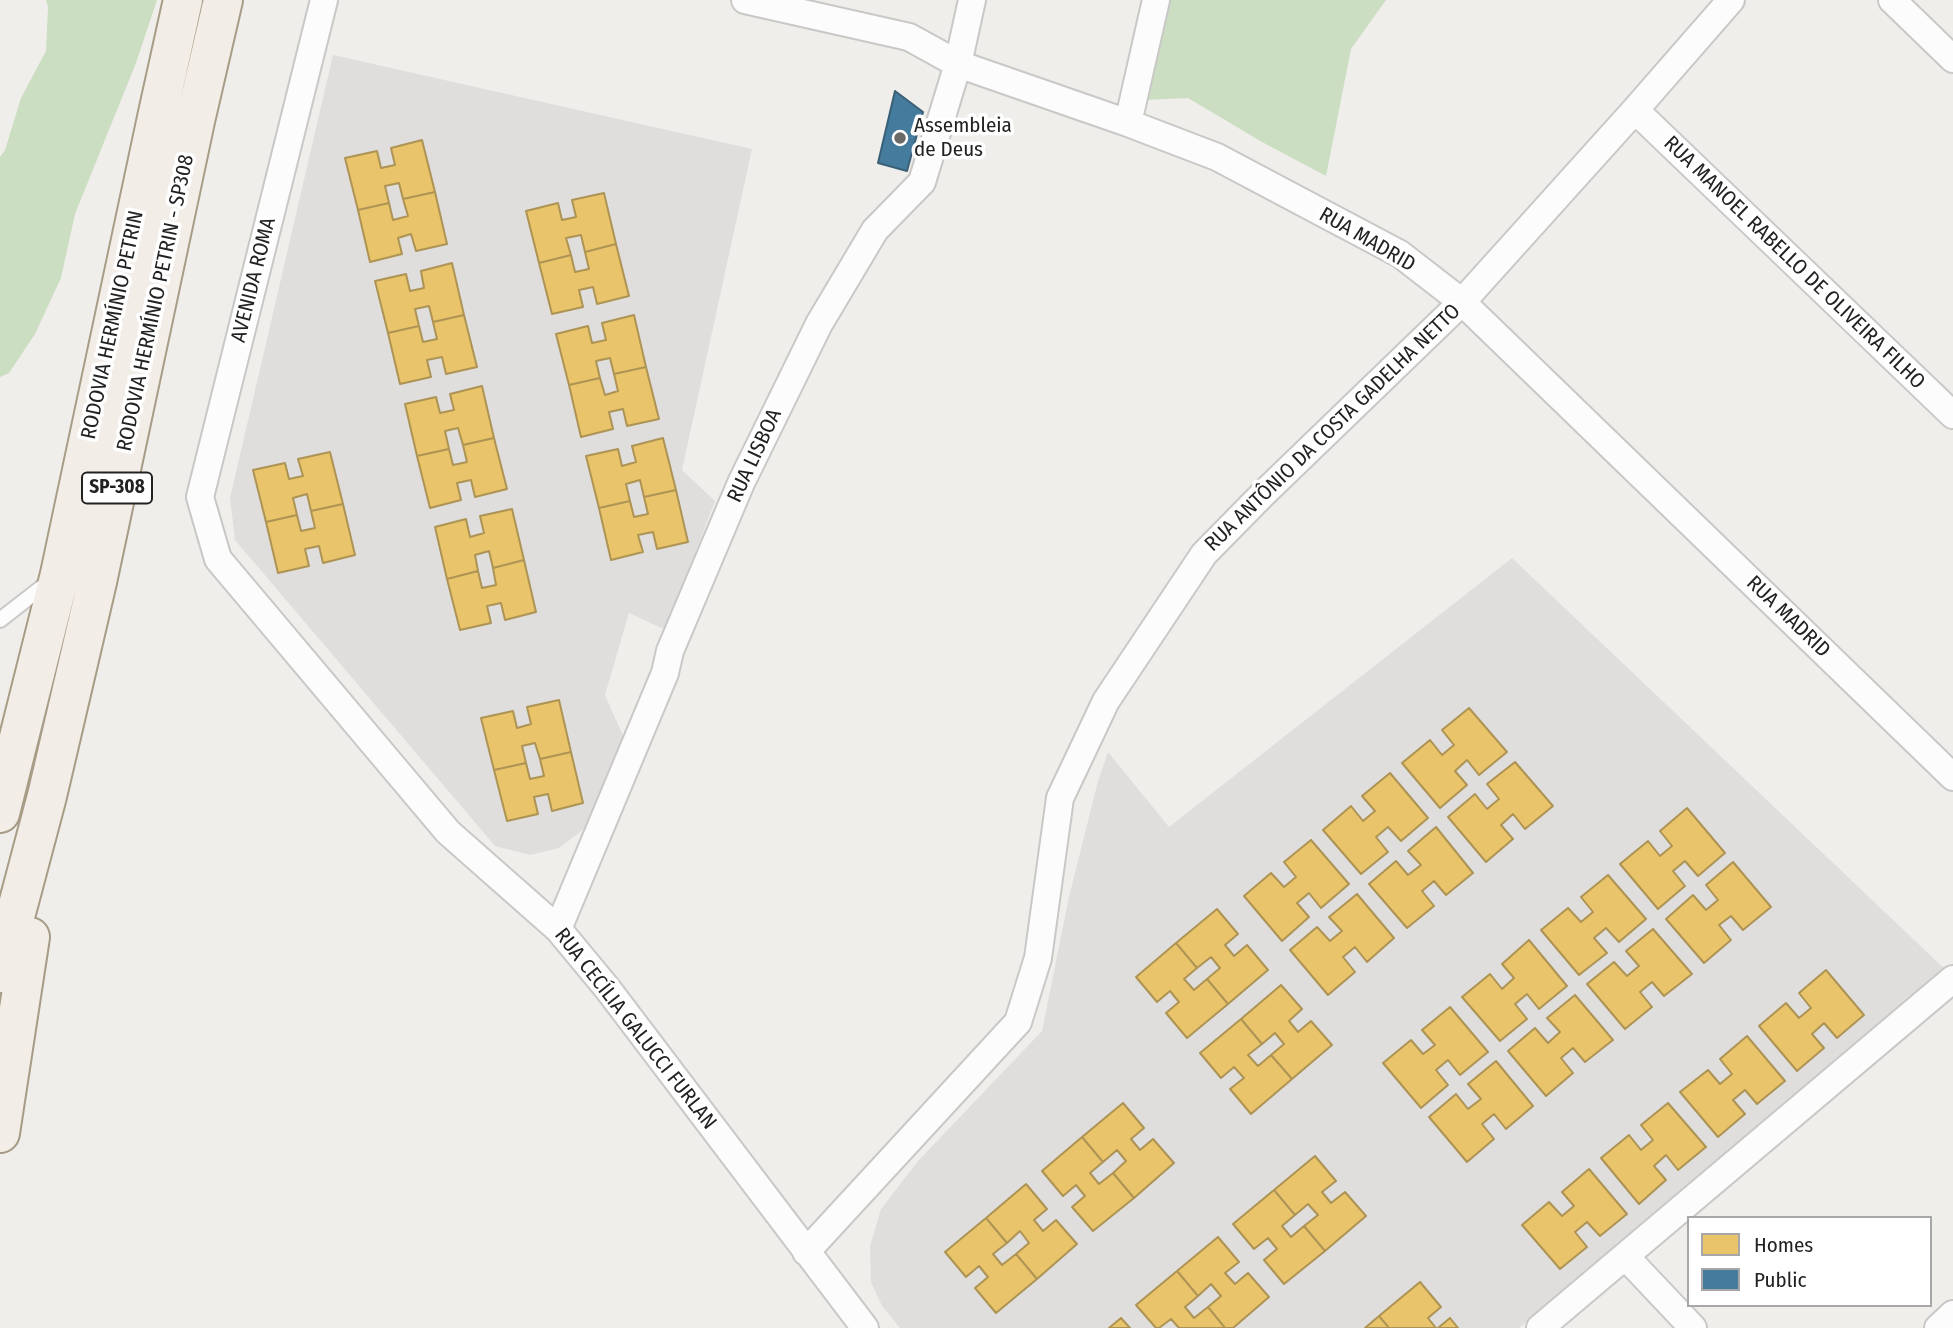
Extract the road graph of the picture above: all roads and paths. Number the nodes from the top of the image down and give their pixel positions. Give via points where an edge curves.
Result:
1 (183, 0) edge
2 (223, 0) edge
3 (324, 0) edge
4 (745, 0) edge
5 (972, 0) edge
6 (1156, 0) edge
7 (1731, 0) edge
8 (1892, 0) edge
9 (1953, 59) edge
10 (958, 64) junction
11 (1635, 110) junction
12 (1128, 123) junction
13 (1462, 303) junction
14 (1953, 415) edge
15 (218, 559) joint
16 (60, 574) junction
17 (0, 620) edge
18 (1953, 777) edge
19 (2, 796) edge
20 (47, 796) junction
21 (558, 929) junction
22 (0, 973) edge
23 (1953, 979) edge
24 (0, 1133) edge
25 (806, 1252) junction
26 (1625, 1255) junction
27 (1953, 1314) edge
28 (865, 1328) edge
29 (1540, 1328) edge
30 (1693, 1328) edge
31 (1938, 1328) edge

1 - 16 main road, RODOVIA HERMÍNIO PETRIN / SP-308
2 - 20 main road, RODOVIA HERMÍNIO PETRIN - SP308 / SP-308
3 - 15 street, AVENIDA ROMA via 200,497
4 - 10 street, RUA MADRID via 909,37
5 - 10 street, RUA LISBOA
6 - 12 street
7 - 11 street, RUA ANTÔNIO DA COSTA GADELHA NETTO
8 - 9 street
10 - 12 street, RUA MADRID
10 - 21 street, RUA LISBOA via 922,182 875,230 818,324 740,483
11 - 13 street, RUA ANTÔNIO DA COSTA GADELHA NETTO
11 - 14 street, RUA MANOEL RABELLO DE OLIVEIRA FILHO
12 - 13 street, RUA MADRID via 1217,157 1400,254
13 - 18 street, RUA MADRID
13 - 25 street, RUA ANTÔNIO DA COSTA GADELHA NETTO via 1204,554 1106,701 1060,798 1038,958 1018,1022
15 - 21 street, RUA CECÍLIA GALUCCI FURLAN via 448,832
16 - 17 lane
16 - 19 main road, RODOVIA HERMÍNIO PETRIN / SP-308
20 - 22 main road, RODOVIA HERMÍNIO PETRIN - SP308 / SP-308
20 - 24 main road
21 - 25 street, RUA CECÍLIA GALUCCI FURLAN
23 - 26 street
25 - 28 street, RUA CECÍLIA GALUCCI FURLAN
26 - 29 street
26 - 30 street
27 - 31 street

